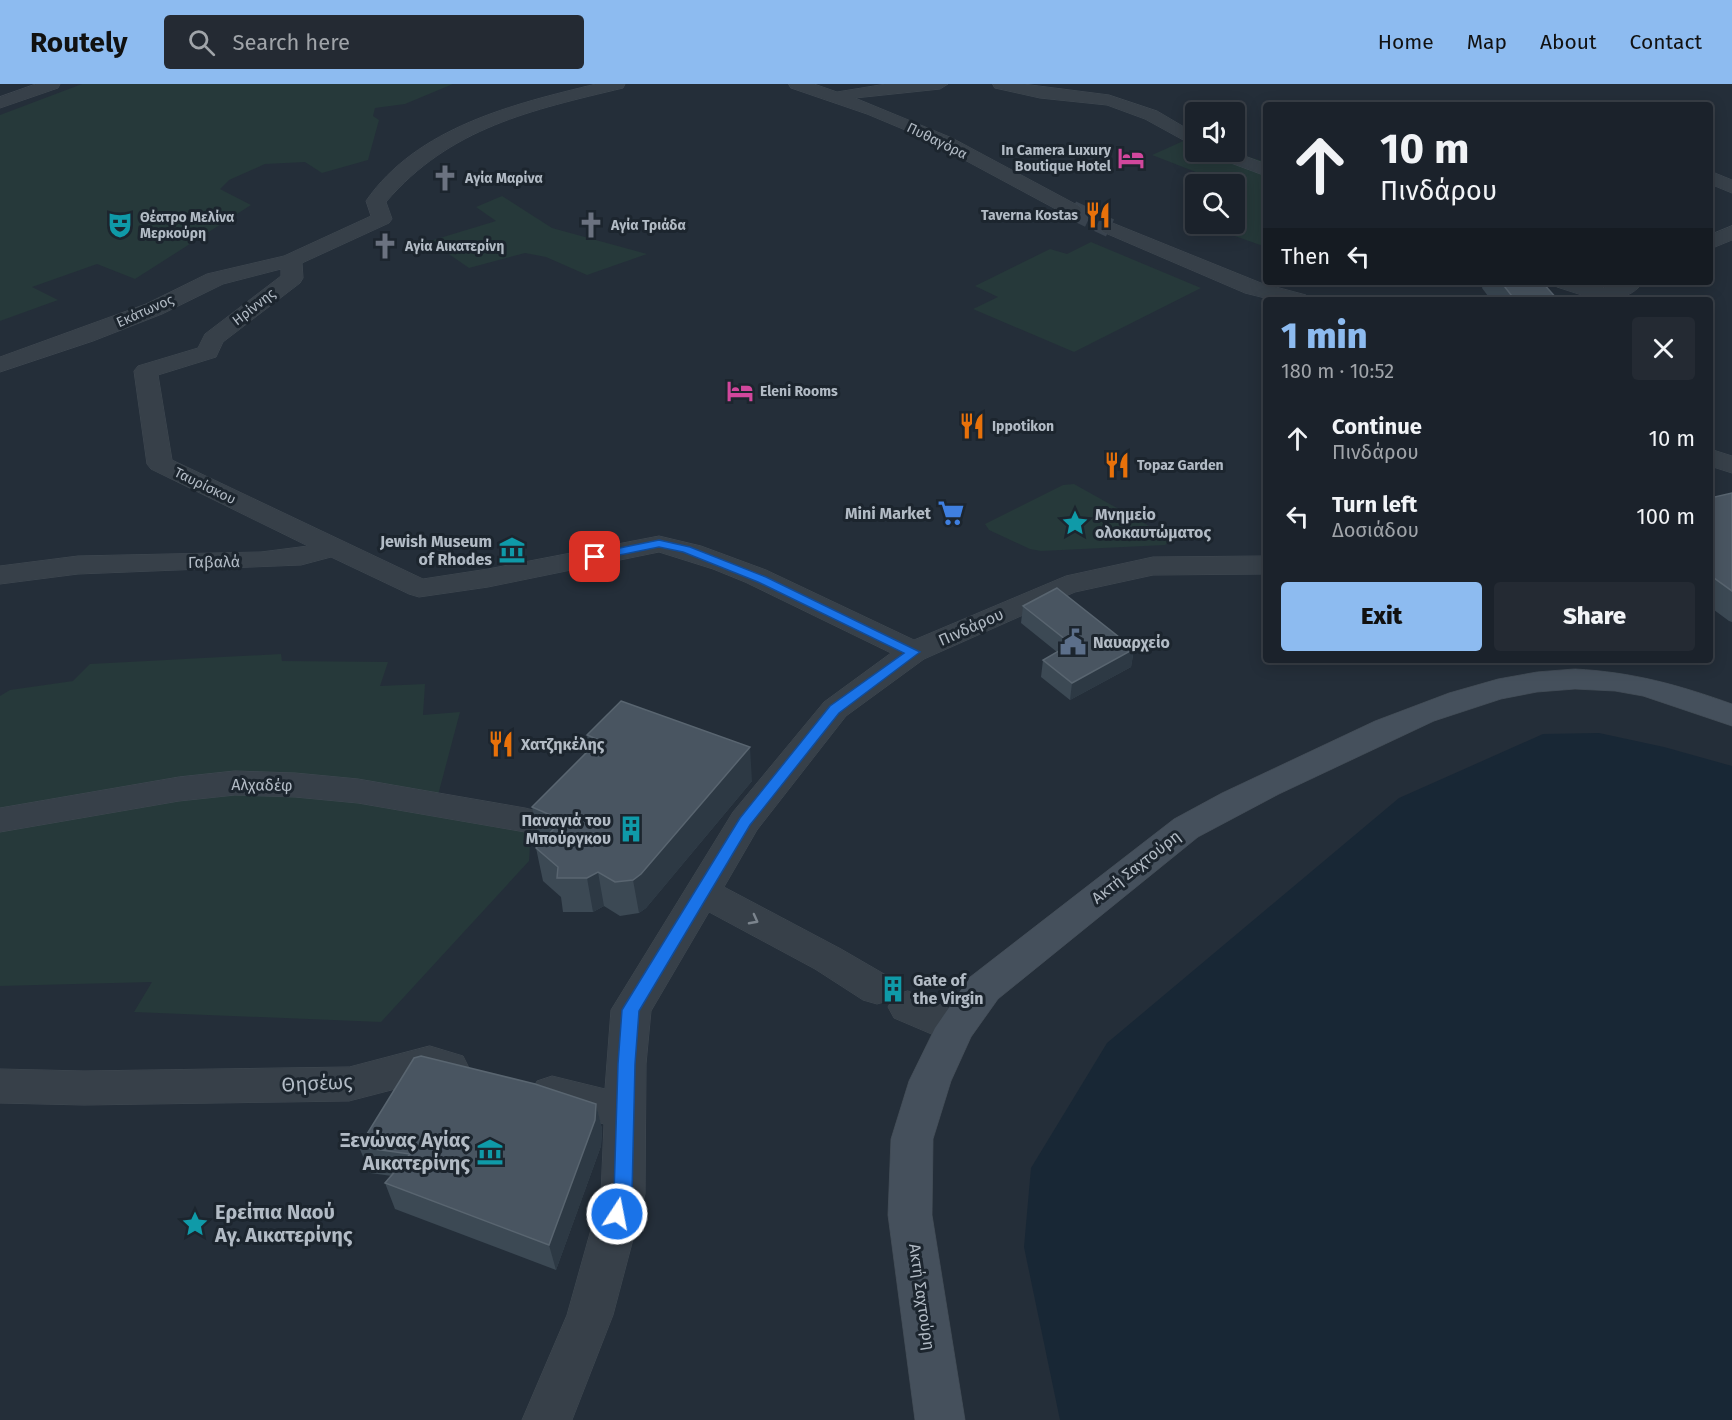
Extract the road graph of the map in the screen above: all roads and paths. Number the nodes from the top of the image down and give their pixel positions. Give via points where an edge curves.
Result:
1 (52, 84) edge
2 (797, 84) edge
3 (940, 84) edge
4 (1001, 84) edge
5 (606, 85) edge
6 (835, 97) junction
7 (0, 103) edge
8 (1185, 135) edge
9 (1245, 162) edge
10 (1263, 169) edge
11 (1713, 178) edge
12 (1732, 187) edge
13 (1071, 210) tunnel mouth
14 (1110, 228) tunnel mouth
15 (1732, 232) edge
16 (1721, 248) edge
17 (291, 260) junction
18 (1560, 285) edge
19 (1627, 285) edge
20 (1287, 297) edge
21 (1601, 297) edge
22 (1606, 297) edge
23 (0, 365) edge
24 (146, 371) joint
25 (1713, 458) edge
26 (1732, 465) edge
27 (334, 548) junction
28 (1263, 565) edge
29 (0, 575) edge
30 (913, 652) junction
31 (1732, 716) edge
32 (0, 820) edge
33 (525, 820) dead end
34 (702, 892) junction
35 (955, 1028) junction
36 (0, 1086) edge
37 (626, 1112) junction
38 (547, 1420) edge
39 (940, 1420) edge

1 - 7 street
2 - 6 street, Πυθαγόρα
3 - 6 street
4 - 8 street via 1040,93 1109,100 1151,115
5 - 17 street, Εκάτωνος via 513,112 442,142 391,181 376,201 382,219
6 - 13 street, Πυθαγόρα via 947,143
9 - 10 street
11 - 12 street
14 - 20 street via 1253,288
15 - 16 street
17 - 23 street, Εκάτωνος via 215,279 154,309
17 - 24 street, Ηρίννης via 292,278 213,339 208,352
18 - 21 street
19 - 22 street
24 - 27 street, Ταυρίσκου via 160,464
25 - 26 street
27 - 29 street, Γαβαλά via 301,557 78,565
27 - 30 street via 419,588 659,544 686,549 762,579
28 - 30 street, Πινδάρου via 1153,566 1066,585
30 - 34 street, Πινδάρου via 835,710 745,822
31 - 35 main road, Ακτή Σαχτούρη via 1649,687 1584,680 1509,688 1413,716 1186,828 984,988
32 - 33 street, Αλχαδέφ via 235,783 358,791
34 -> 35 street via 892,998
34 - 37 street, Πινδάρου via 631,1010
35 - 39 main road, Ακτή Σαχτούρη via 930,1081 911,1150 909,1215
36 - 37 street, Θησέως via 349,1084 430,1063
37 - 38 street, Πινδάρου via 623,1194 590,1316

